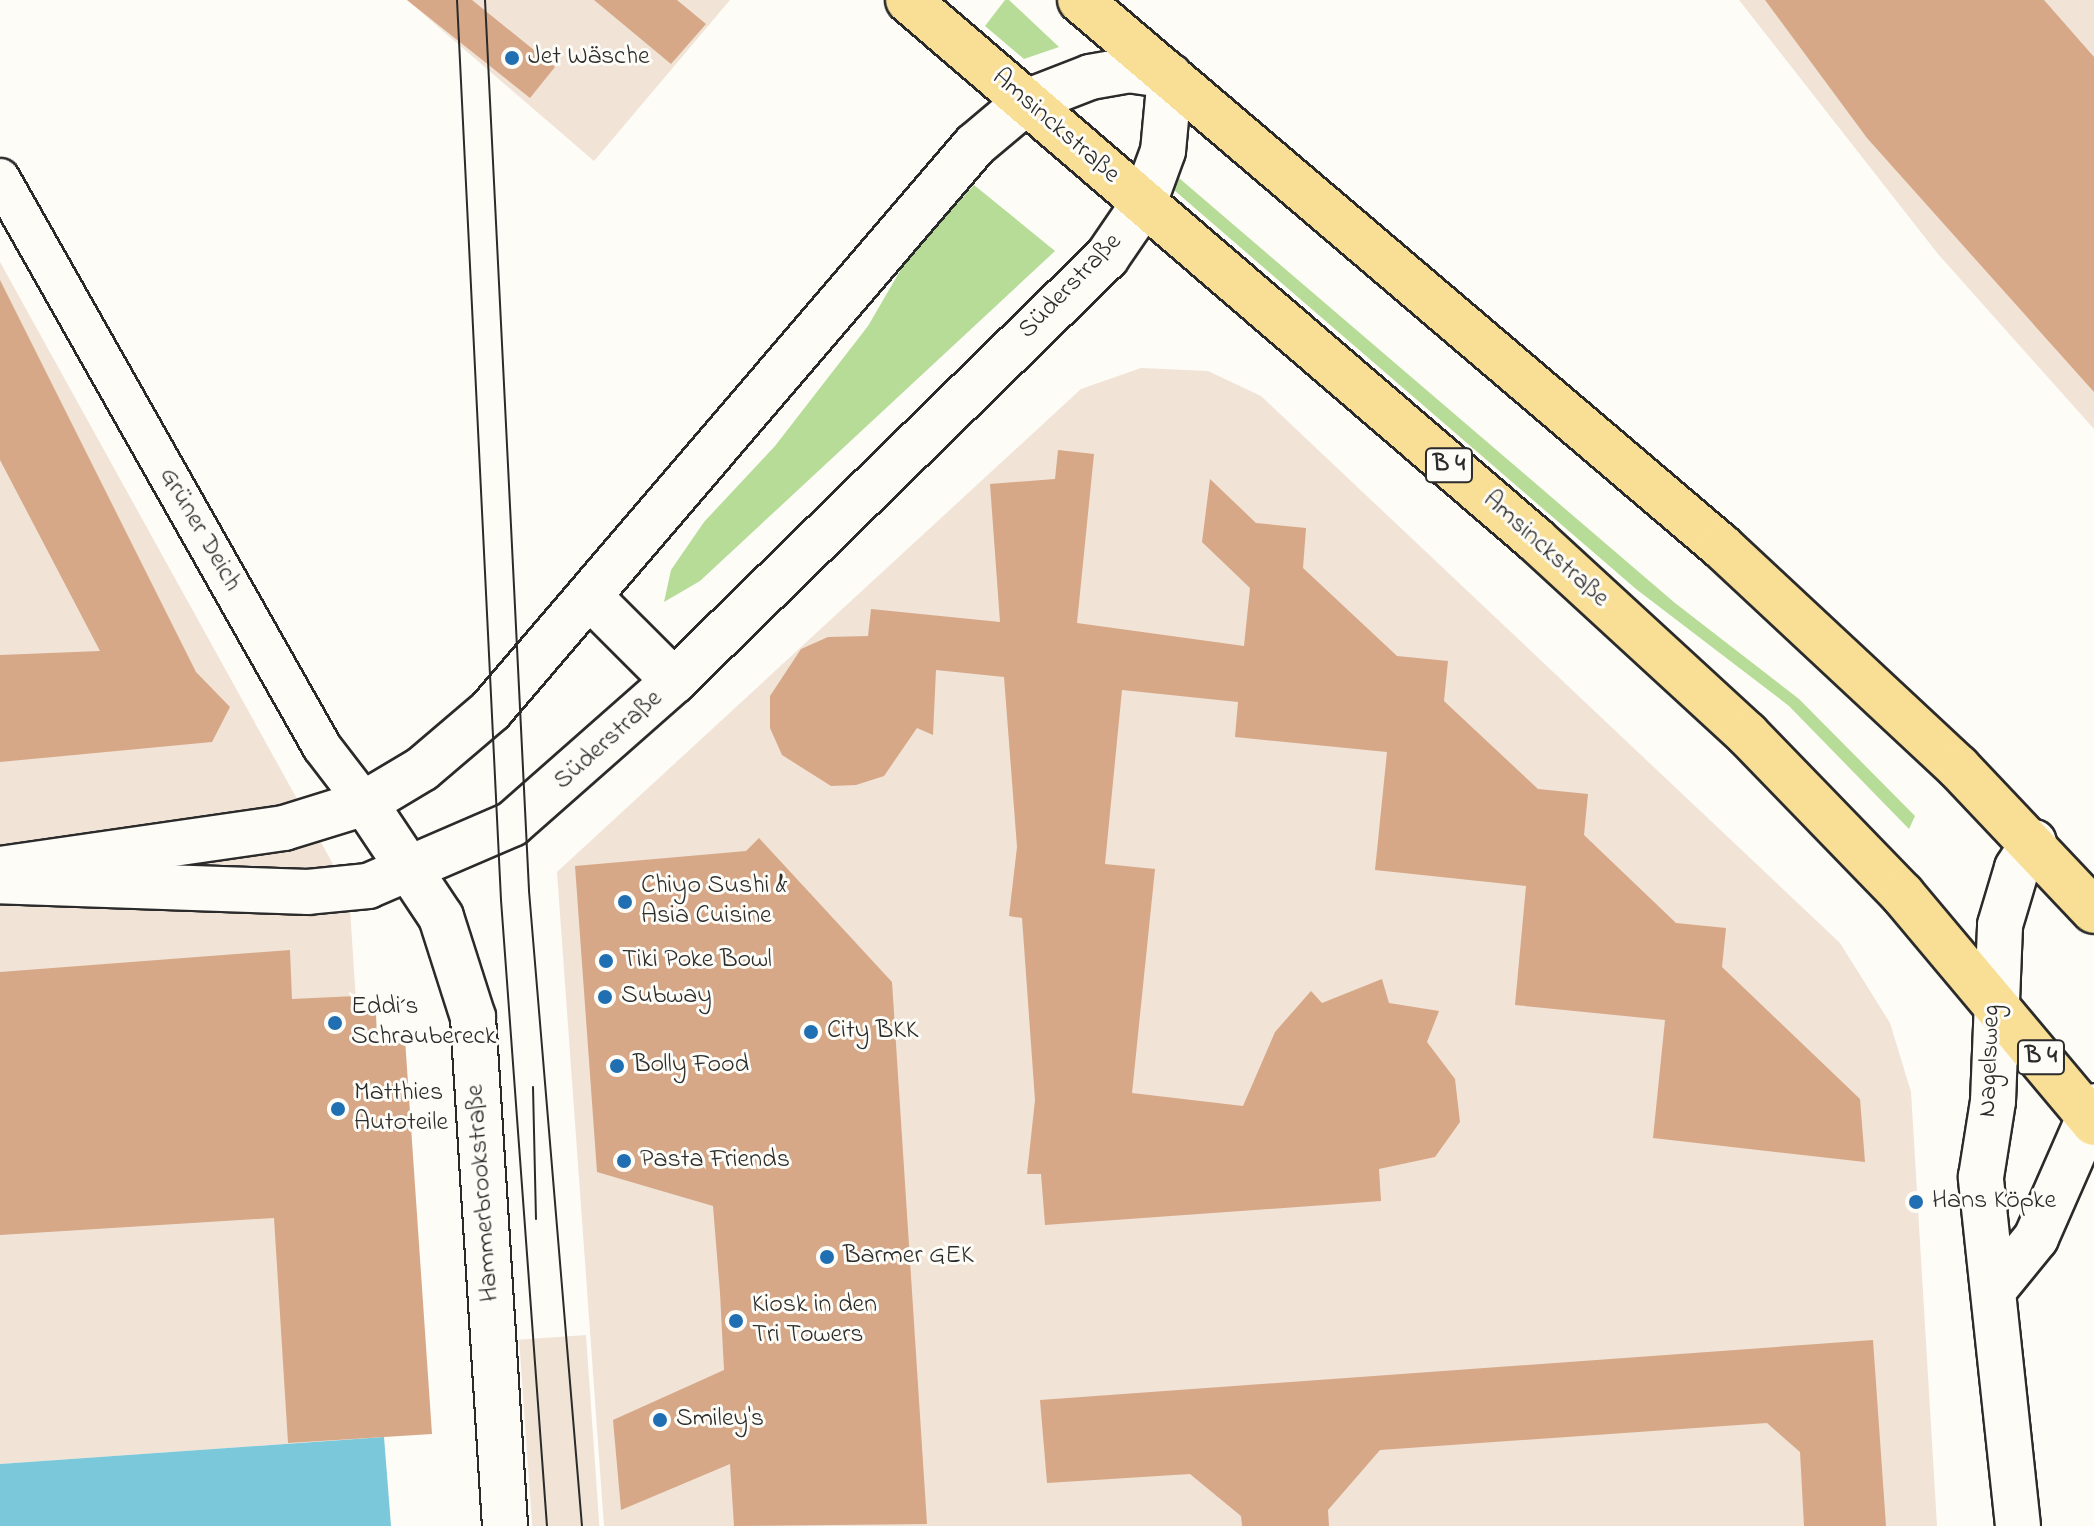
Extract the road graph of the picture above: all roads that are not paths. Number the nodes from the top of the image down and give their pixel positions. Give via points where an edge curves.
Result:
1 (908, 0) edge
2 (1080, 0) edge
3 (1170, 76) junction
4 (1026, 102) junction
5 (0, 178) edge
6 (1144, 203) junction
7 (589, 596) junction
8 (674, 681) junction
9 (365, 803) junction
10 (2034, 842) junction
11 (0, 869) edge
12 (415, 871) junction
13 (0, 881) edge
14 (2094, 911) edge
15 (1993, 997) junction
16 (2092, 1115) edge
17 (1997, 1286) junction
18 (505, 1526) edge
19 (2018, 1526) edge

1 - 4 main road, Amsinckstraße / B 4
2 - 3 main road
3 - 4 main road via 1128,70
3 - 6 main road, Süderstraße via 1171,112
3 - 10 main road via 1722,547
4 - 6 main road, Amsinckstraße / B 4
4 - 7 main road via 975,145
5 - 9 street, Grüner Deich via 314,733
6 - 8 main road, Süderstraße via 1107,257
6 - 15 main road, Amsinckstraße / B 4 via 1536,540 1747,734
7 - 8 main road
7 - 9 main road via 491,710 422,769
8 - 12 main road, Süderstraße via 512,824
9 - 11 main road via 284,828 168,850
9 - 12 main road, Grüner Deich
10 - 14 main road
10 - 15 main road, Nagelsweg via 2006,896
12 - 13 main road, Süderstraße via 368,886 308,892
12 - 18 main road, Hammerbrookstraße via 459,959 473,1017
15 - 16 main road, Amsinckstraße / B 4
15 - 17 main road, Nagelsweg via 1995,1065 1981,1177
16 - 17 main road via 2036,1238
17 - 19 main road, Nagelsweg

